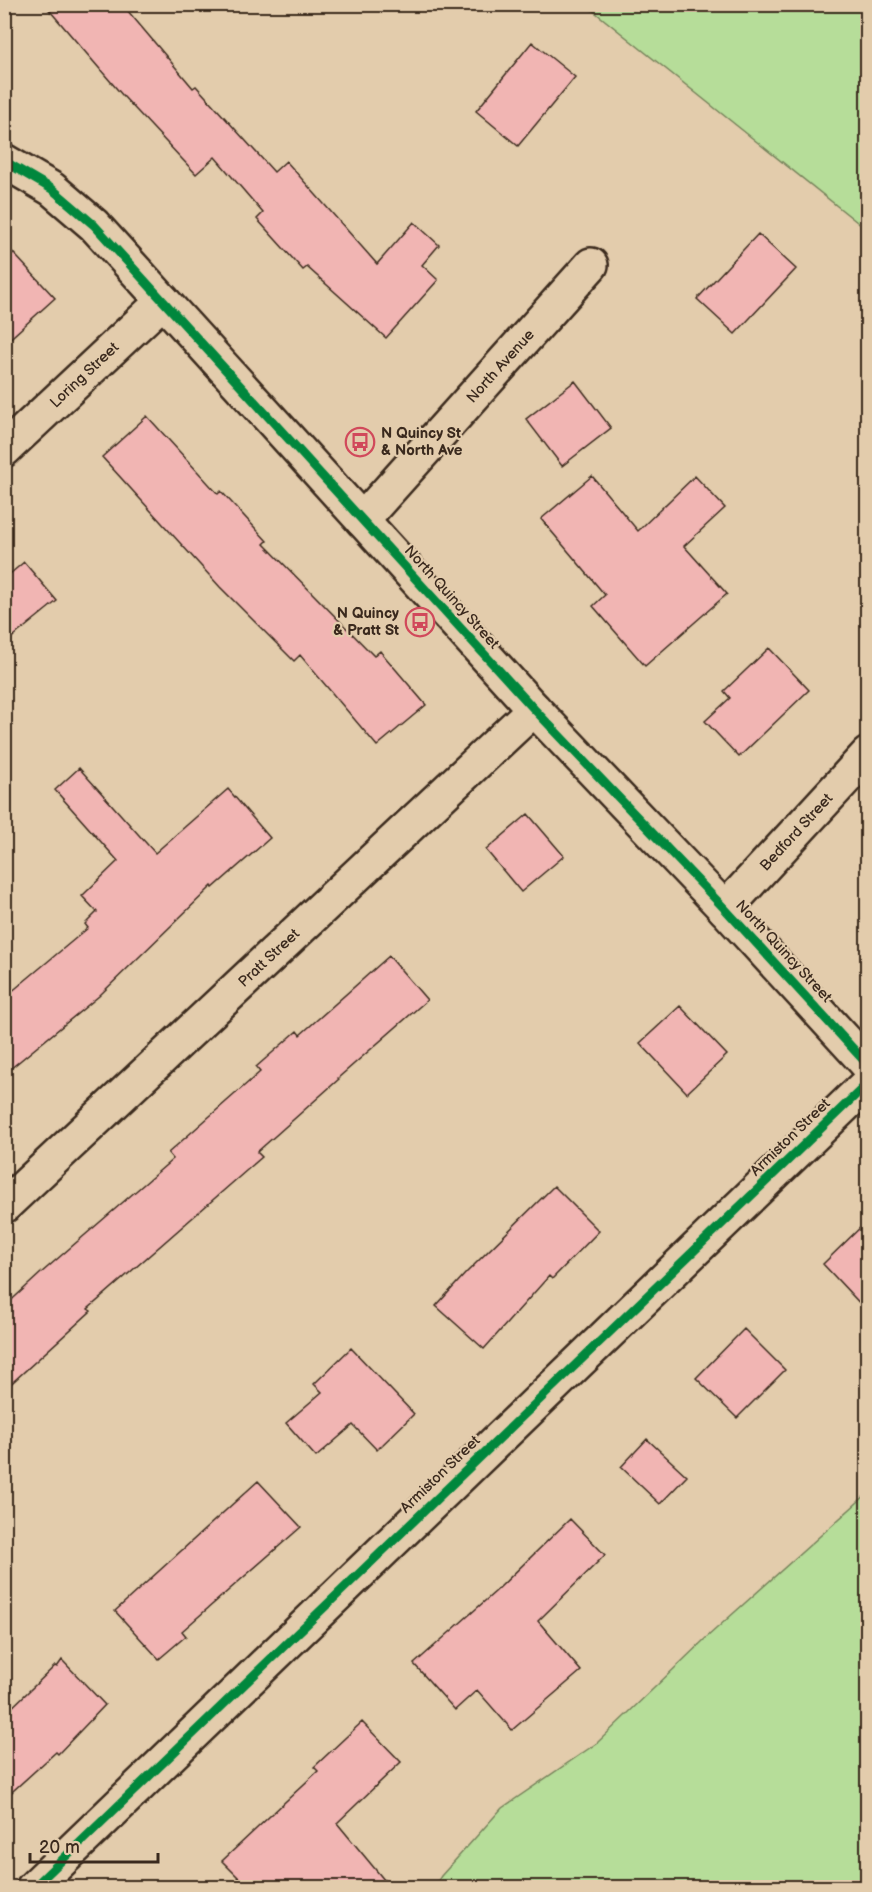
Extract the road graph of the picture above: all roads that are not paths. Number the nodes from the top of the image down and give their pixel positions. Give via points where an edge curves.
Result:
1 (4, 160) edge
2 (591, 265) dead end
3 (163, 301) junction
4 (4, 450) edge
5 (362, 520) junction
6 (534, 709) junction
7 (867, 754) edge
8 (725, 909) junction
9 (867, 1065) edge
10 (867, 1083) edge
11 (4, 1206) edge
12 (33, 1887) edge

1 - 3 street, North Quincy Street via 52,189 94,225
2 - 5 street, North Avenue
3 - 4 street, Loring Street
3 - 5 street, North Quincy Street
5 - 6 street, North Quincy Street
6 - 8 street, North Quincy Street
6 - 11 street, Pratt Street
7 - 8 street, Bedford Street
8 - 9 street, North Quincy Street
10 - 12 street, Armiston Street

